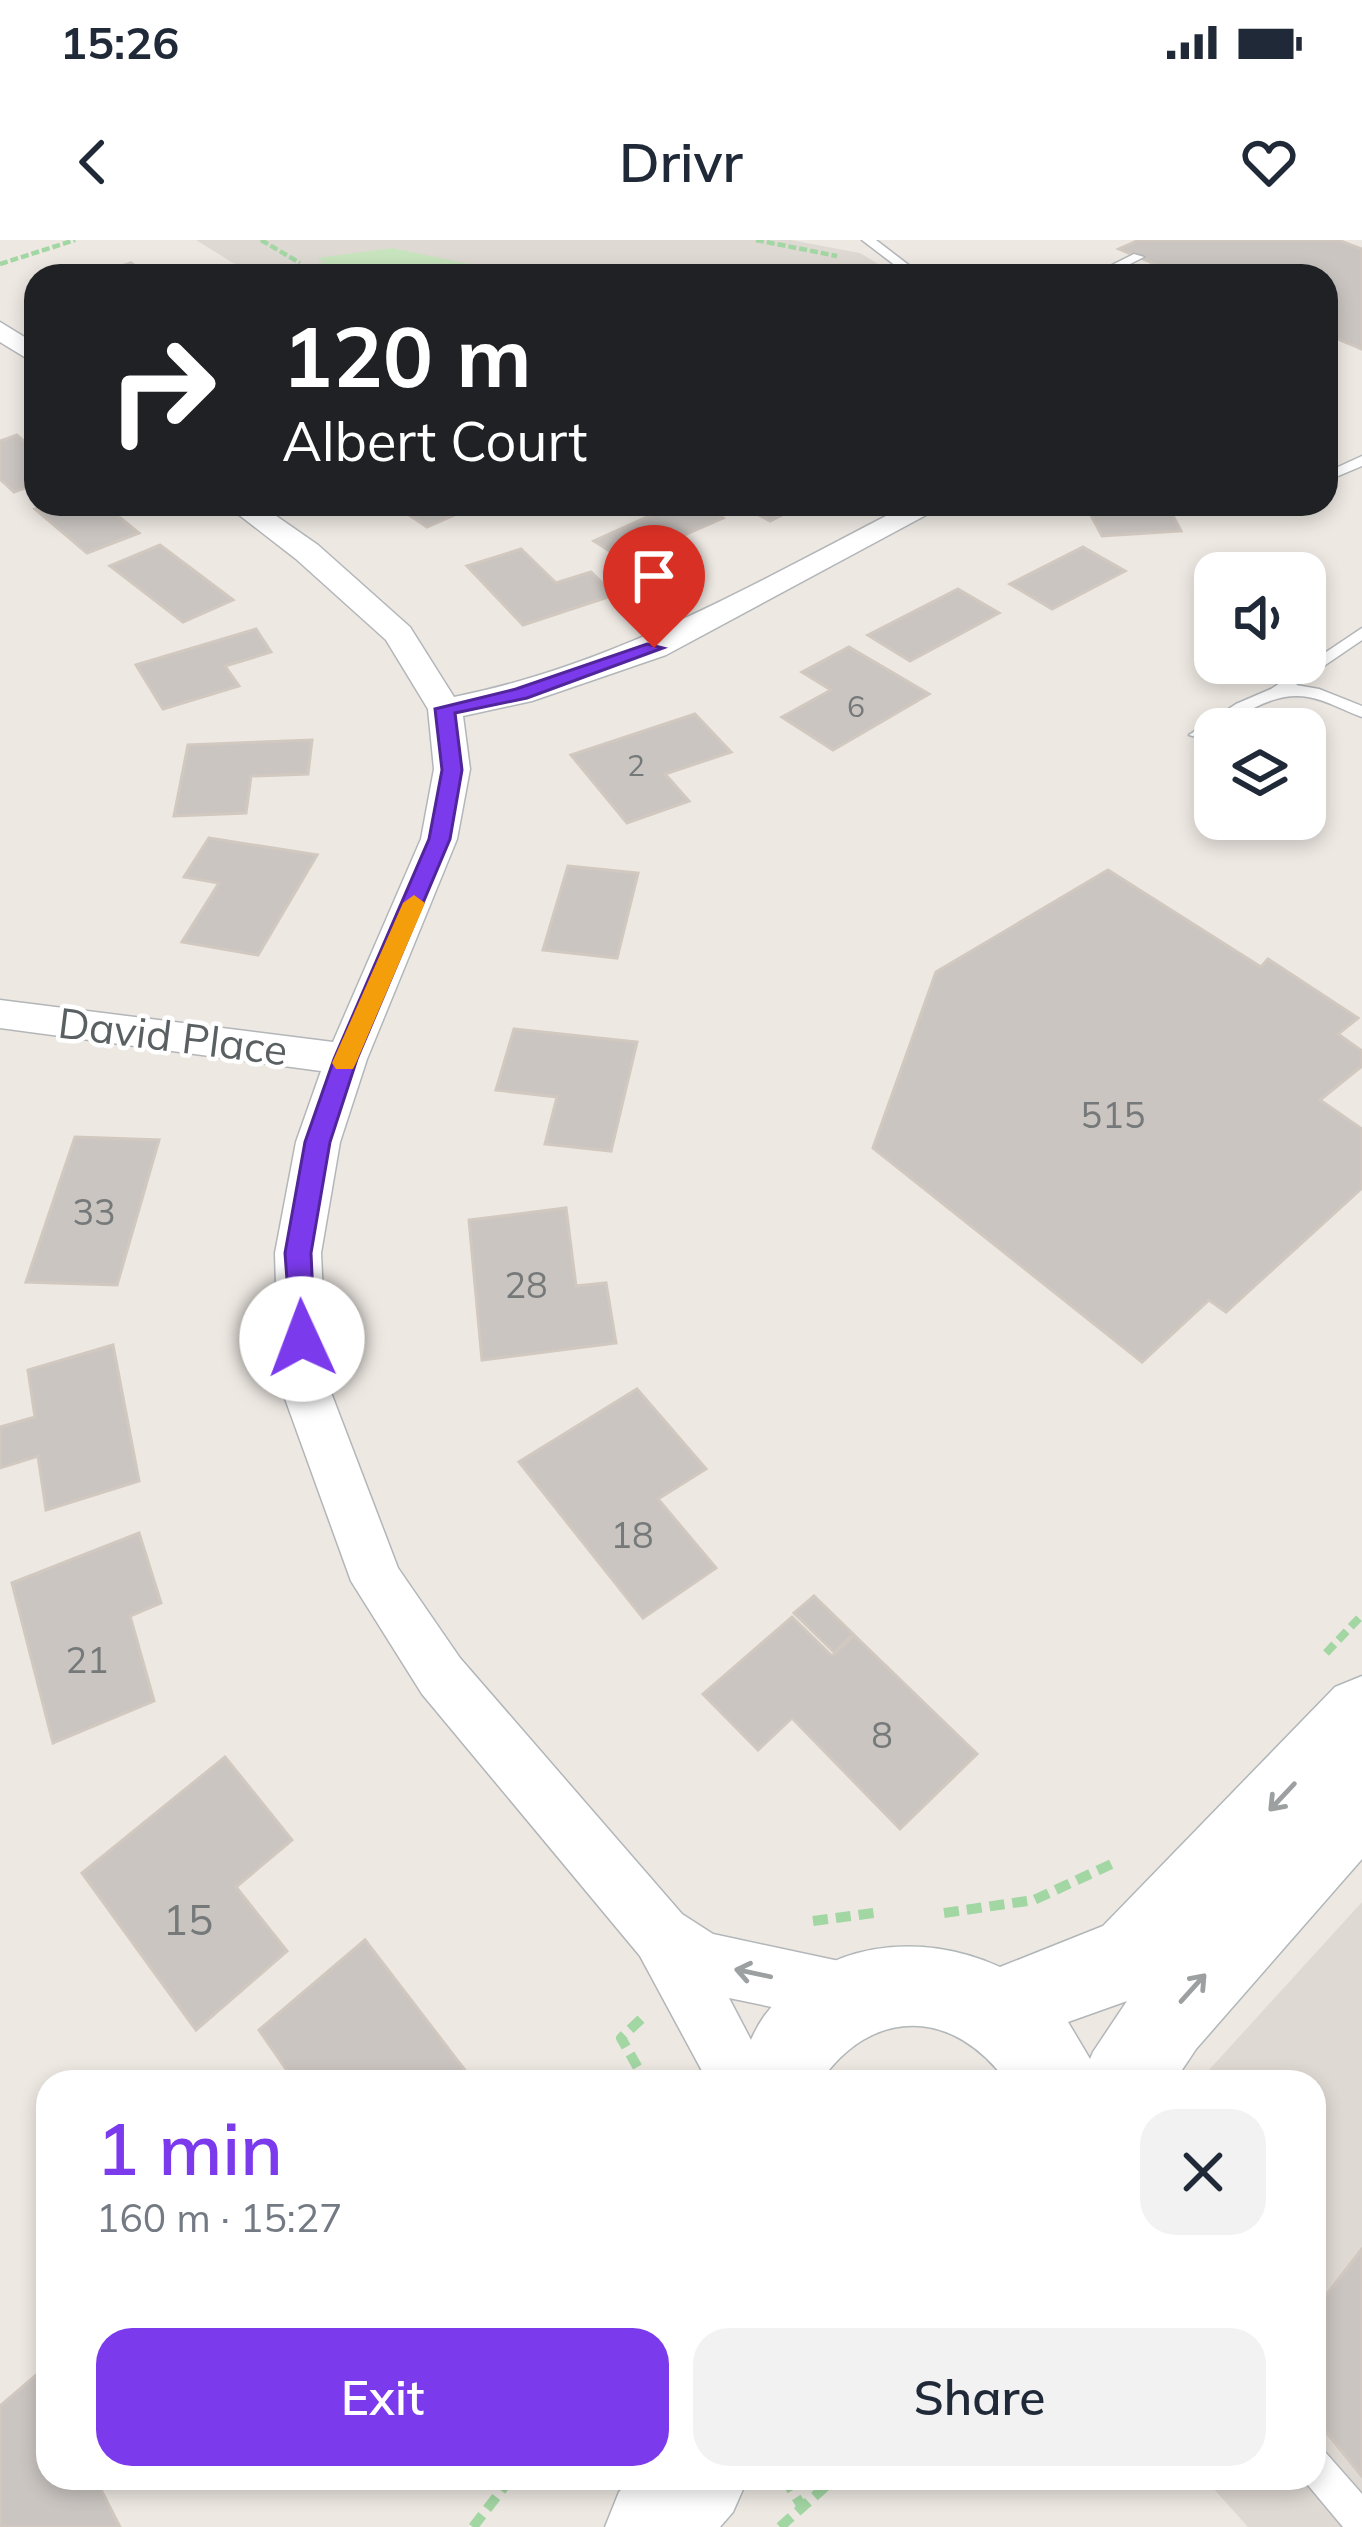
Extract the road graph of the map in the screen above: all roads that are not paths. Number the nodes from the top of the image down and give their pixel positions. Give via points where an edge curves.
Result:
1 (868, 240) edge
2 (1138, 257) dead end
3 (901, 264) edge
4 (1123, 264) edge
5 (257, 516) edge
6 (909, 516) edge
7 (1362, 633) edge
8 (1279, 688) junction
9 (1245, 708) edge
10 (445, 709) junction
11 (1362, 712) edge
12 (0, 1014) edge
13 (346, 1059) junction
14 (1362, 1712) edge
15 (1362, 1800) edge
16 (661, 1935) junction
17 (853, 1994) junction
18 (998, 2011) junction
19 (735, 2070) edge
20 (781, 2070) edge
21 (1049, 2070) edge
22 (1131, 2070) edge
23 (1326, 2479) edge
24 (635, 2490) edge
25 (687, 2490) edge
26 (1362, 2522) edge
27 (618, 2527) edge
28 (654, 2527) edge

1 - 3 lane
2 - 4 lane
5 - 10 street via 399,634
6 - 10 street via 654,648 520,694
7 - 8 lane
8 - 9 lane
8 - 11 lane via 1329,695
10 - 13 street via 452,770 439,839
12 - 13 street, David Place
13 - 16 street via 318,1142 298,1253 303,1382 337,1482 377,1581 441,1676
14 -> 18 main road via 1127,1960
22 -> 15 main road via 1166,2019
17 -> 16 street via 701,1962
16 - 19 street
17 - 18 main road via 899,1982 948,1988
17 - 20 main road via 813,2021
18 - 21 main road
23 - 26 lane
24 - 27 main road
25 - 28 main road

